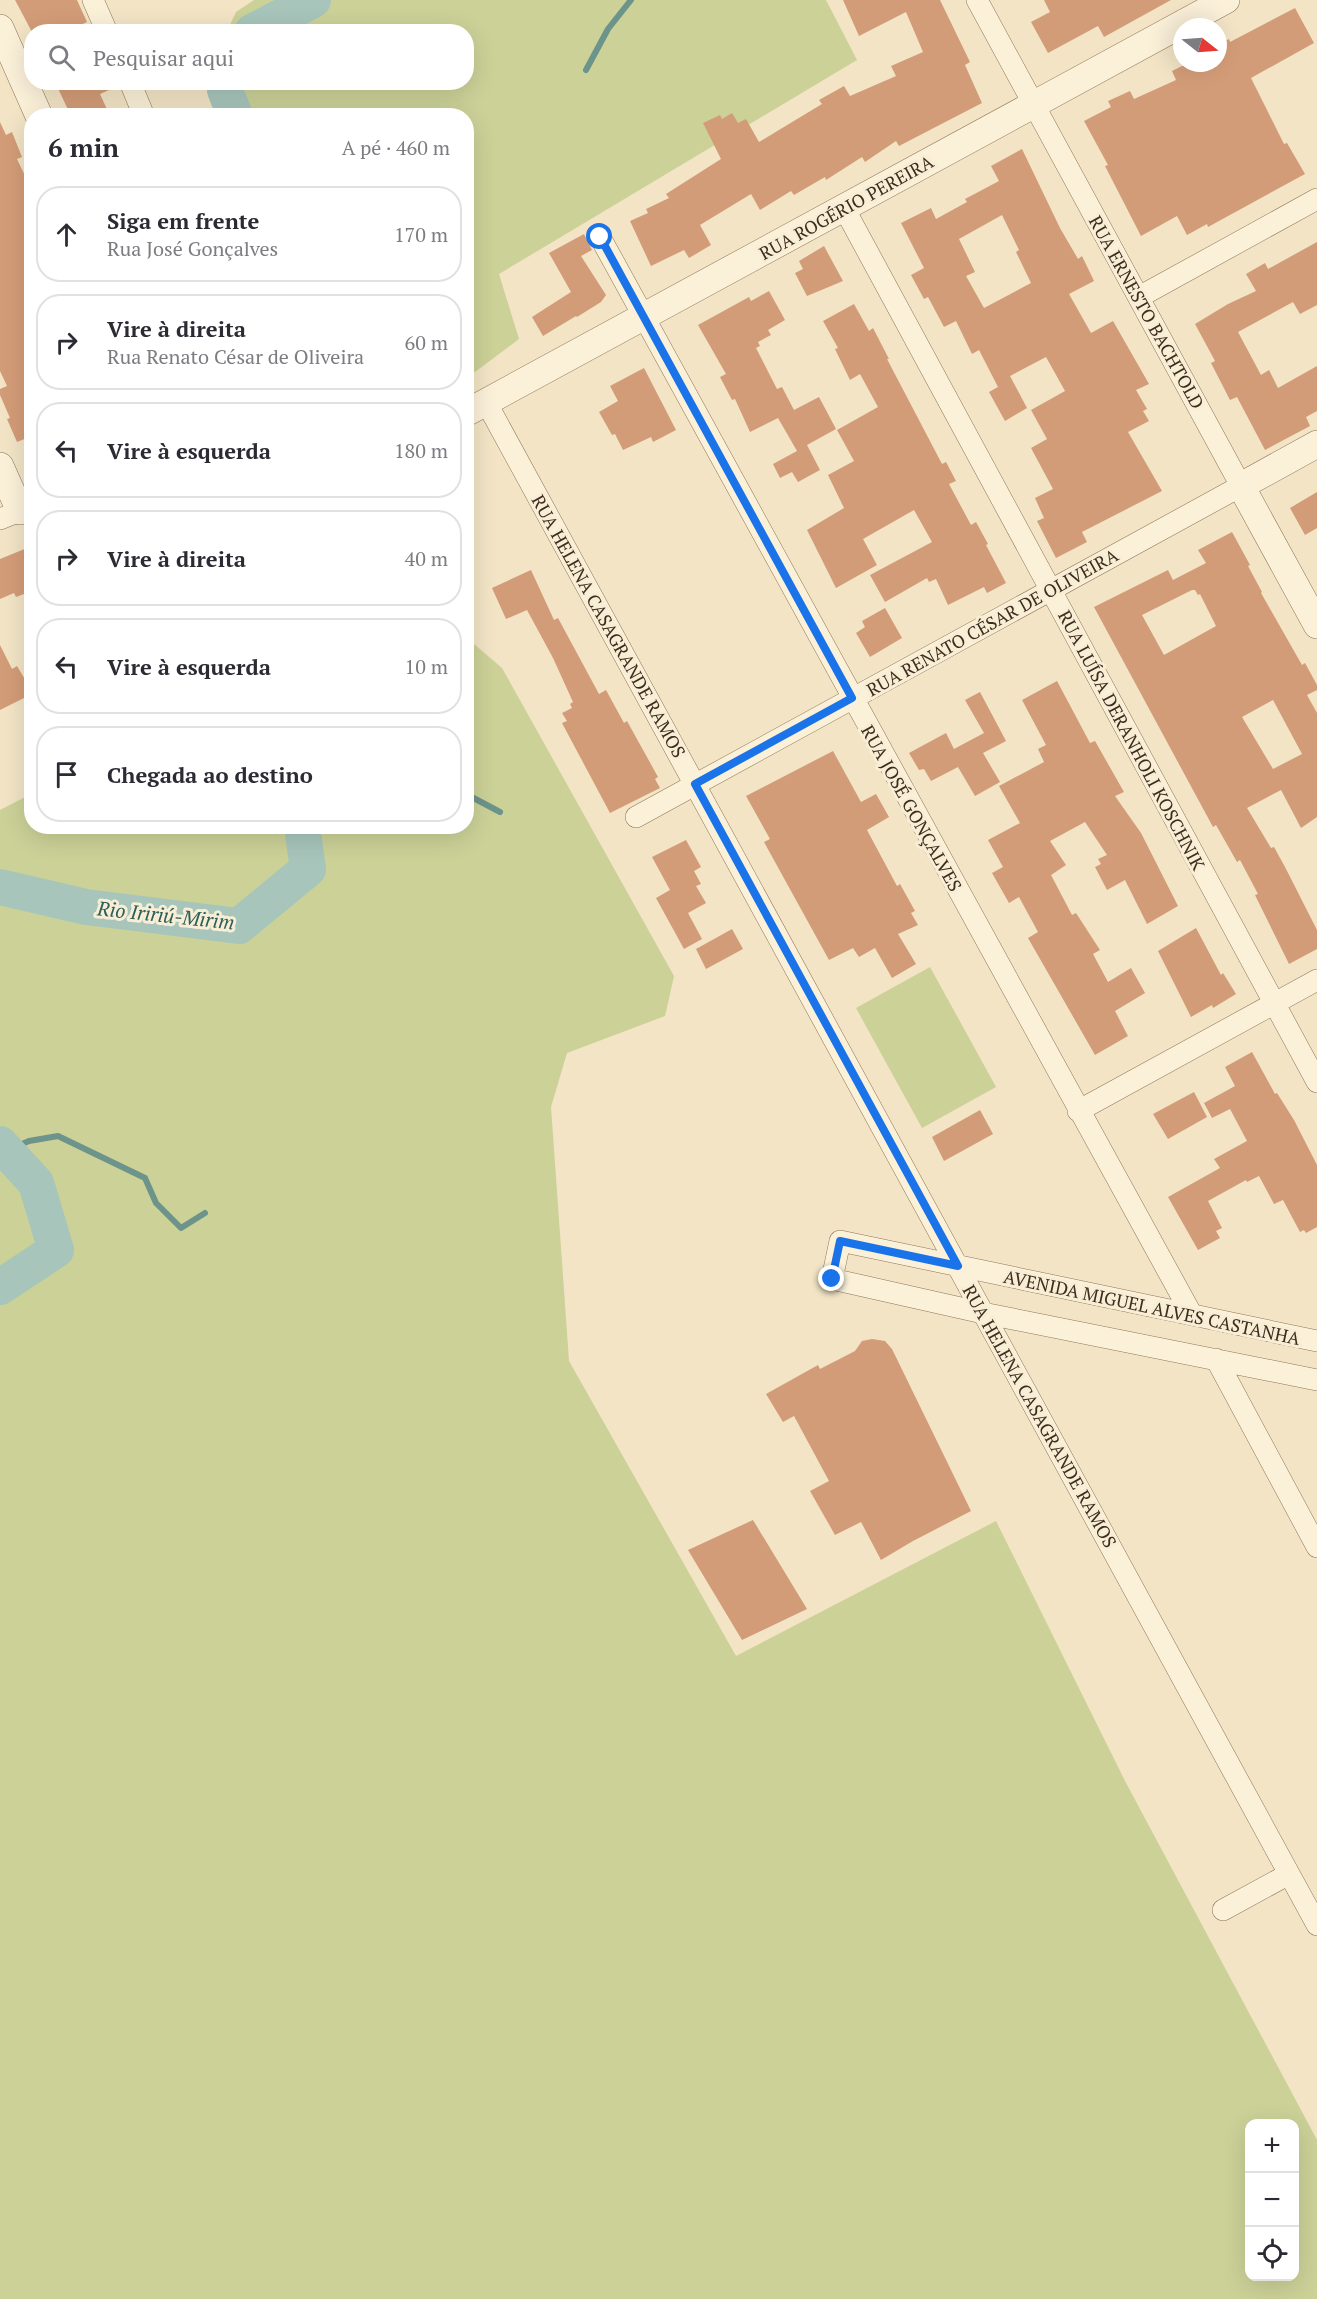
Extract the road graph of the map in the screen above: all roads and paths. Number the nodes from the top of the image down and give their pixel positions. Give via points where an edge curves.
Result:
1 (93, 0) edge
2 (977, 0) edge
3 (1226, 0) edge
4 (104, 24) edge
5 (0, 28) edge
6 (24, 82) edge
7 (27, 90) edge
8 (133, 90) edge
9 (1034, 104) junction
10 (35, 108) edge
11 (141, 108) edge
12 (1317, 199) edge
13 (844, 208) junction
14 (600, 237) dead end
15 (1139, 297) junction
16 (644, 317) junction
17 (476, 408) edge
18 (1317, 444) edge
19 (0, 466) edge
20 (1241, 486) junction
21 (17, 512) edge
22 (1051, 590) junction
23 (1317, 625) edge
24 (852, 698) junction
25 (695, 784) junction
26 (636, 817) dead end
27 (1317, 980) edge
28 (1275, 1003) junction
29 (1317, 1082) edge
30 (1078, 1111) junction
31 (958, 1266) junction
32 (983, 1313) junction
33 (1192, 1315) junction
34 (1317, 1341) edge
35 (1216, 1359) junction
36 (1317, 1380) edge
37 (1317, 1547) edge
38 (1289, 1874) junction
39 (1223, 1910) dead end
40 (1317, 1925) edge

1 - 4 street
2 - 9 street, RUA ERNESTO BACHTOLD
3 - 9 street, RUA ROGÉRIO PEREIRA
5 - 6 street
7 - 10 street
8 - 11 street
9 - 13 street, RUA ROGÉRIO PEREIRA
9 - 15 street, RUA ERNESTO BACHTOLD
12 - 15 street
13 - 16 street, RUA ROGÉRIO PEREIRA
13 - 22 street, RUA LUÍSA DERANHOLI KOSCHNIK
14 - 16 street, RUA JOSÉ GONÇALVES
15 - 20 street, RUA ERNESTO BACHTOLD
16 - 17 street, RUA ROGÉRIO PEREIRA
16 - 24 street, RUA JOSÉ GONÇALVES
17 - 25 street, RUA HELENA CASAGRANDE RAMOS
18 - 20 street, RUA RENATO CÉSAR DE OLIVEIRA
19 - 21 street
20 - 22 street, RUA RENATO CÉSAR DE OLIVEIRA
20 - 23 street, RUA ERNESTO BACHTOLD
22 - 24 street, RUA RENATO CÉSAR DE OLIVEIRA
22 - 28 street, RUA LUÍSA DERANHOLI KOSCHNIK
24 - 25 street, RUA RENATO CÉSAR DE OLIVEIRA
24 - 30 street, RUA JOSÉ GONÇALVES
25 - 26 street, RUA RENATO CÉSAR DE OLIVEIRA
25 - 31 street, RUA HELENA CASAGRANDE RAMOS
27 - 28 street
28 - 29 street, RUA LUÍSA DERANHOLI KOSCHNIK
28 - 30 street
30 - 33 street, RUA JOSÉ GONÇALVES
31 - 32 street, RUA HELENA CASAGRANDE RAMOS
31 - 32 street, AVENIDA MIGUEL ALVES CASTANHA via 840,1241 832,1279
31 - 33 street, AVENIDA MIGUEL ALVES CASTANHA
32 - 35 street, AVENIDA MIGUEL ALVES CASTANHA
32 - 38 street, RUA HELENA CASAGRANDE RAMOS
33 - 34 street, AVENIDA MIGUEL ALVES CASTANHA
35 - 36 street, AVENIDA MIGUEL ALVES CASTANHA
35 - 37 street
38 - 39 street
38 - 40 street, RUA HELENA CASAGRANDE RAMOS

